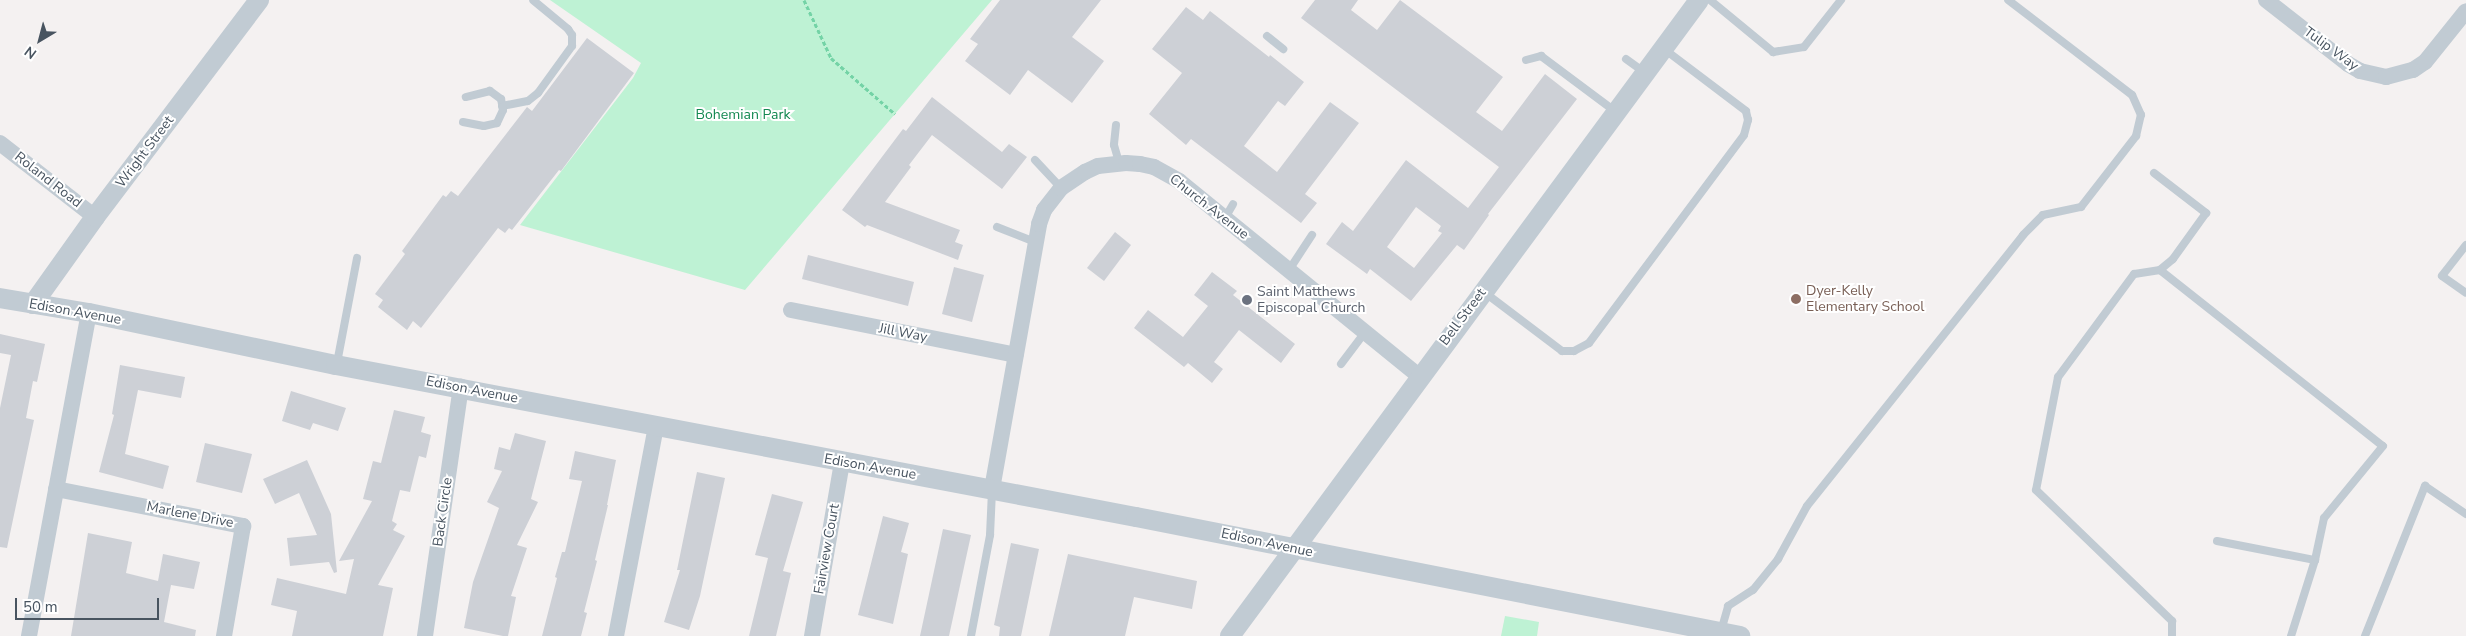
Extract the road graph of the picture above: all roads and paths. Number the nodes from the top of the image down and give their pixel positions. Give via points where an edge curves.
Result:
1 (259, 0) edge
2 (533, 0) edge
3 (804, 0) edge
4 (1701, 0) edge
5 (1841, 0) edge
6 (2008, 0) edge
7 (2266, 0) edge
8 (2466, 11) edge
9 (1267, 36) dead end
10 (1663, 48) junction
11 (1283, 49) dead end
12 (1626, 59) dead end
13 (1526, 60) dead end
14 (1645, 73) junction
15 (466, 97) dead end
16 (502, 106) junction
17 (1616, 112) junction
18 (895, 114) dead end
19 (463, 122) dead end
20 (1116, 125) dead end
21 (0, 143) edge
22 (1035, 160) dead end
23 (1119, 163) junction
24 (2154, 173) dead end
25 (1062, 188) junction
26 (95, 217) junction
27 (997, 227) dead end
28 (1312, 235) dead end
29 (1035, 242) junction
30 (2466, 245) edge
31 (357, 258) dead end
32 (1289, 270) junction
33 (2160, 270) junction
34 (1483, 290) junction
35 (2466, 293) edge
36 (0, 298) edge
37 (32, 304) junction
38 (791, 310) dead end
39 (89, 314) junction
40 (1365, 332) junction
41 (1016, 355) junction
42 (1341, 364) dead end
43 (336, 365) junction
44 (1419, 376) junction
45 (461, 387) junction
46 (656, 427) junction
47 (842, 462) junction
48 (56, 489) junction
49 (992, 489) junction
50 (2466, 514) edge
51 (2218, 541) dead end
52 (1295, 549) junction
53 (2315, 560) junction
54 (1727, 635) edge
55 (28, 636) edge
56 (224, 636) edge
57 (425, 636) edge
58 (616, 636) edge
59 (812, 636) edge
60 (971, 636) edge
61 (1230, 636) edge
62 (2172, 636) edge
63 (2291, 636) edge
64 (2365, 636) edge

1 - 26 street, Wright Street
2 - 16 lane via 568,29 572,35 572,46 533,98
3 - 18 path via 832,58
4 - 5 lane via 1774,52 1804,47
4 - 10 street, Bell Street
6 - 54 lane via 2132,95 2141,115 2136,136 2081,207 2043,215 2023,235 1807,506 1778,559 1753,590 1728,606
7 - 8 street, Tulip Way via 2348,64 2360,71 2386,77 2407,72 2425,62
9 - 11 lane
10 - 14 street, Bell Street
10 - 34 lane via 1746,110 1748,120 1744,135 1589,343 1574,352 1562,351
12 - 14 lane
13 - 17 lane via 1541,56
14 - 17 street, Bell Street
15 - 16 lane via 490,91 501,99
16 - 19 lane via 497,123 484,126
17 - 34 street, Bell Street
20 - 23 lane via 1114,145
21 - 26 street, Roland Road
22 - 25 lane
23 - 25 street, Church Avenue via 1098,166
23 - 32 street, Church Avenue via 1140,164 1167,173 1229,211
24 - 33 lane via 2206,213 2173,260
25 - 29 street, Church Avenue via 1044,210
26 - 37 street, Wright Street
27 - 29 lane
28 - 32 lane
29 - 41 street, Church Avenue
30 - 35 lane via 2442,276
31 - 43 lane
32 - 40 street, Church Avenue
33 - 53 lane via 2383,446 2324,518
33 - 62 lane via 2134,274 2058,378 2036,490 2172,621
34 - 44 street, Bell Street
36 - 37 street, Edison Avenue
37 - 39 street, Edison Avenue
38 - 41 street, Jill Way
39 - 43 street, Edison Avenue
39 - 48 street
40 - 42 lane
40 - 44 street, Church Avenue
41 - 49 street, Church Avenue
43 - 45 street, Edison Avenue
44 - 52 street, Bell Street
45 - 46 street, Edison Avenue
45 - 57 street, Back Circle
46 - 47 street, Edison Avenue
46 - 58 street
47 - 49 street, Edison Avenue
47 - 59 street, Fairview Court
48 - 55 street
48 - 56 street, Marlene Drive via 244,526
49 - 52 street, Edison Avenue
49 - 60 lane via 990,535
50 - 64 lane via 2425,486
51 - 53 lane
52 - 54 street, Edison Avenue
52 - 61 street, Bell Street
53 - 63 lane

